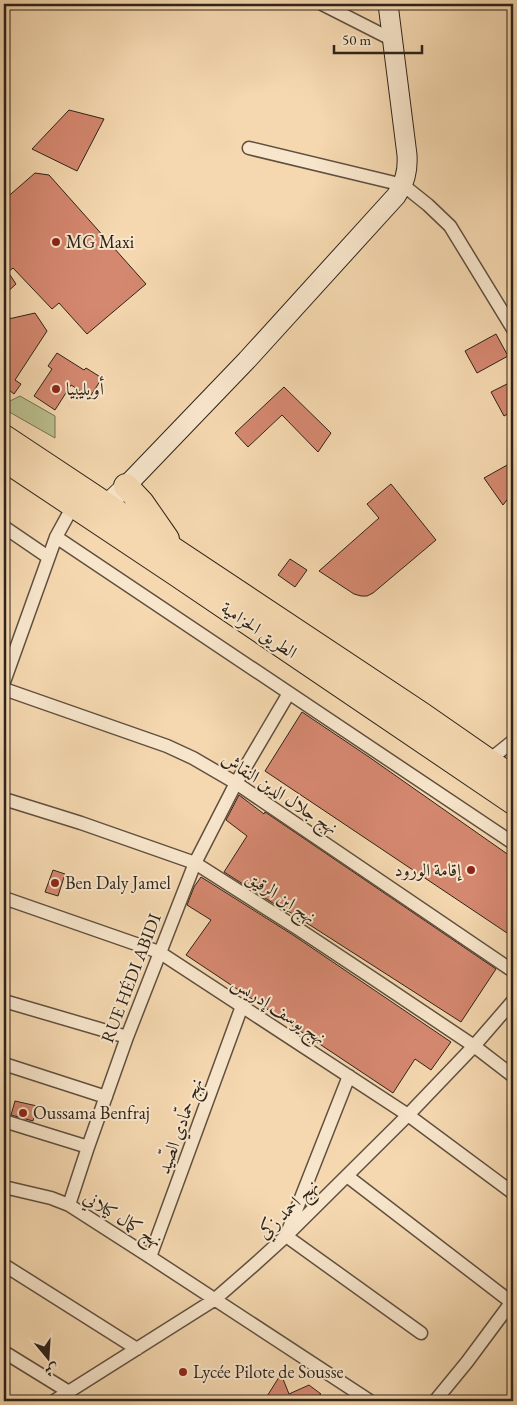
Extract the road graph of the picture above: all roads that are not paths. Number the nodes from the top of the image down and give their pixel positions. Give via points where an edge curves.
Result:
1 (322, 4) edge
2 (388, 4) edge
3 (391, 39) junction
4 (248, 148) dead end
5 (403, 185) junction
6 (513, 329) edge
7 (4, 437) edge
8 (4, 459) edge
9 (126, 486) junction
10 (106, 505) junction
11 (73, 506) junction
12 (4, 527) edge
13 (56, 537) junction
14 (179, 553) junction
15 (48, 557) junction
16 (4, 682) edge
17 (4, 689) edge
18 (289, 693) junction
19 (513, 741) edge
20 (488, 760) junction
21 (513, 778) edge
22 (236, 783) junction
23 (4, 799) edge
24 (513, 802) edge
25 (513, 844) edge
26 (195, 863) junction
27 (4, 898) edge
28 (159, 952) junction
29 (513, 971) edge
30 (4, 1001) edge
31 (513, 1001) edge
32 (242, 1006) junction
33 (127, 1037) junction
34 (474, 1046) junction
35 (4, 1064) edge
36 (348, 1076) junction
37 (513, 1076) edge
38 (106, 1097) junction
39 (408, 1115) junction
40 (4, 1121) edge
41 (88, 1147) junction
42 (347, 1176) junction
43 (4, 1187) edge
44 (513, 1193) edge
45 (69, 1205) junction
46 (286, 1236) junction
47 (150, 1257) junction
48 (4, 1265) edge
49 (214, 1300) junction
50 (512, 1301) edge
51 (421, 1333) dead end
52 (136, 1349) junction
53 (4, 1352) edge
54 (69, 1392) junction
55 (54, 1401) edge
56 (370, 1401) edge
57 (435, 1401) edge

1 - 3 street
2 - 3 street
3 - 5 street via 407,155
4 - 5 street
5 - 6 street via 450,226
5 - 9 street via 246,360
7 - 10 highway, الطريق الحزامية
8 - 11 highway, الطريق الحزامية
9 - 10 street
9 - 14 highway
10 - 14 highway, الطريق الحزامية
11 - 13 street
11 - 24 highway, الطريق الحزامية
12 - 15 street
13 - 15 street
13 - 18 street
14 - 20 highway, الطريق الحزامية
15 - 16 street
17 - 22 street, نهج جلال الدين النقاش via 167,746
18 - 22 street, RUE HÉDI ABIDI
18 - 25 street
19 - 20 street
20 - 21 highway, الطريق الحزامية
22 - 26 street, RUE HÉDI ABIDI
22 - 29 street, نهج جلال الدين النقاش
23 - 26 street, نهج ابن الرقيق
26 - 28 street, RUE HÉDI ABIDI
26 - 34 street, نهج ابن الرقيق
27 - 28 street, نهج يوسف إدريس
28 - 32 street, نهج يوسف إدريس
28 - 33 street, RUE HÉDI ABIDI
30 - 33 street
31 - 34 street, نهج احمد زكي
32 - 36 street, نهج يوسف إدريس
32 - 47 street, نهج حمّادي الصّيد
33 - 38 street, RUE HÉDI ABIDI
34 - 37 street, نهج ابن الرقيق
34 - 39 street, نهج احمد زكي
35 - 38 street
36 - 39 street, نهج يوسف إدريس
36 - 46 street
38 - 41 street, RUE HÉDI ABIDI
39 - 42 street, نهج احمد زكي
39 - 44 street, نهج يوسف إدريس
40 - 41 street
41 - 45 street, RUE HÉDI ABIDI
42 - 46 street, نهج احمد زكي
42 - 50 street
43 - 45 street, نهج كمال كيلاني
45 - 47 street, نهج كمال كيلاني
46 - 49 street, نهج احمد زكي
46 - 51 street
47 - 49 street, نهج كمال كيلاني
48 - 52 street
49 - 52 street, نهج احمد زكي
49 - 56 street, نهج كمال كيلاني
50 - 57 street
52 - 54 street, نهج احمد زكي
53 - 54 street
54 - 55 street, نهج احمد زكي

